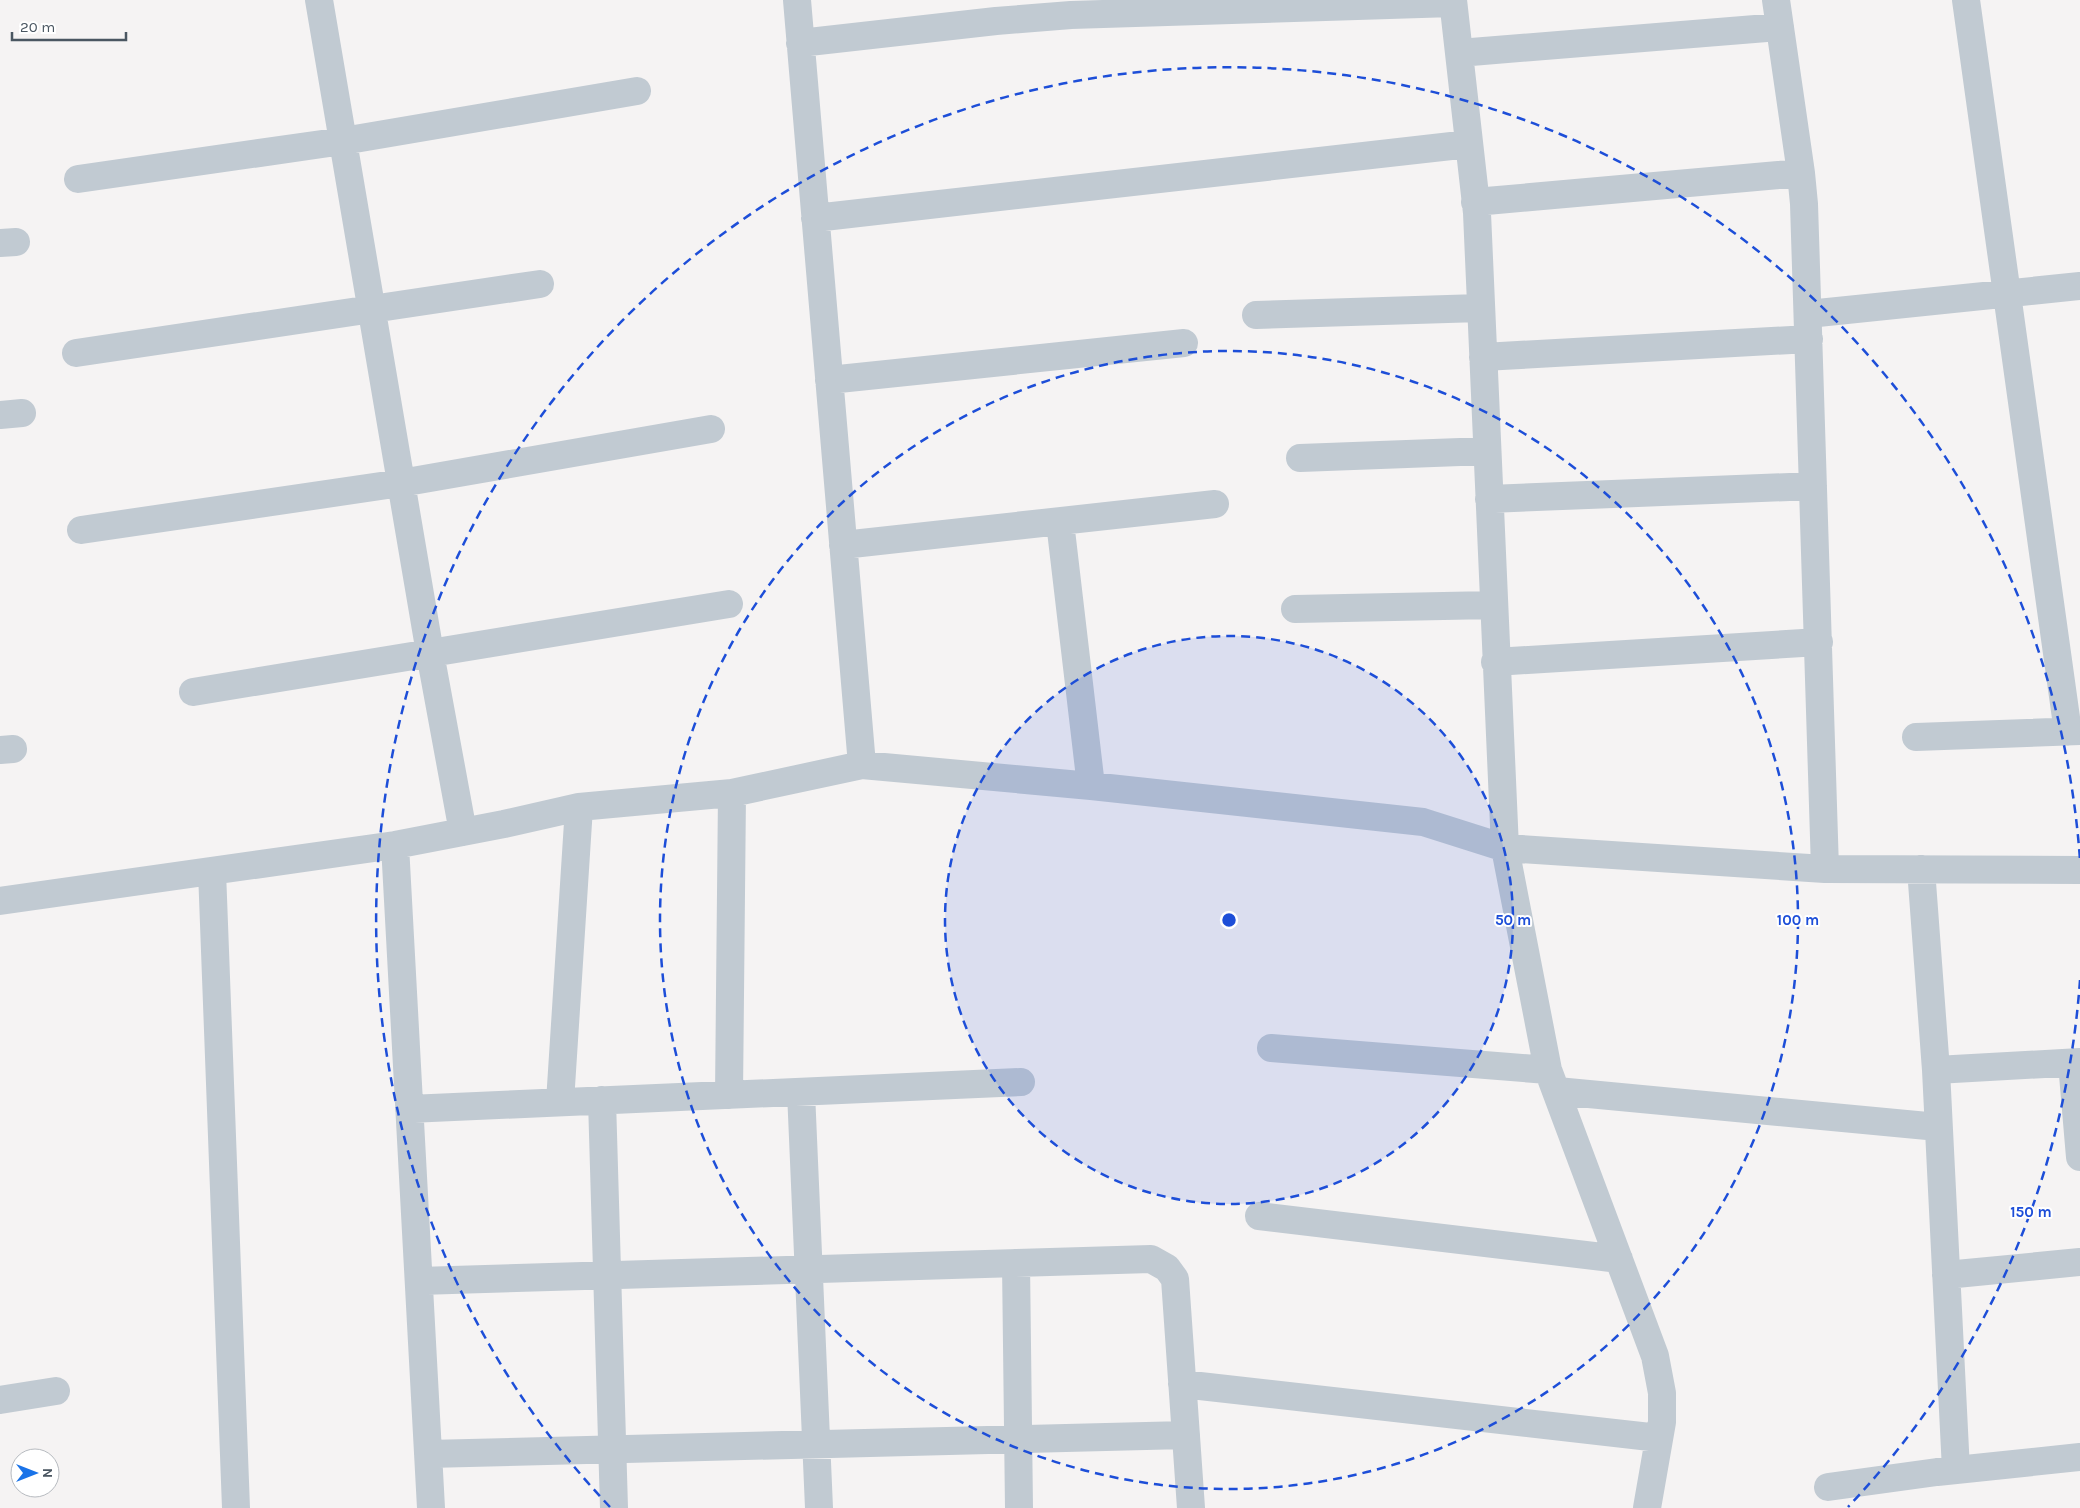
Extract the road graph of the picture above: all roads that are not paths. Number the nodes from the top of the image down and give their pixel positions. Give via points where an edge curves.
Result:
1 (319, 0) edge
2 (797, 0) edge
3 (1776, 0) edge
4 (1966, 0) edge
5 (1453, 2) edge
6 (1780, 27) junction
7 (800, 43) junction
8 (1459, 53) junction
9 (637, 91) dead end
10 (343, 141) junction
11 (1469, 144) junction
12 (1802, 173) junction
13 (78, 179) dead end
14 (1475, 202) junction
15 (816, 218) junction
16 (540, 284) dead end
17 (2080, 286) edge
18 (2008, 294) junction
19 (1480, 308) junction
20 (372, 310) junction
21 (1256, 315) dead end
22 (1808, 326) junction
23 (1184, 343) dead end
24 (76, 353) dead end
25 (1483, 357) junction
26 (829, 380) junction
27 (711, 429) dead end
28 (1487, 451) junction
29 (1300, 458) dead end
30 (401, 483) junction
31 (1813, 486) junction
32 (1488, 499) junction
33 (1215, 504) dead end
34 (1060, 522) junction
35 (81, 530) dead end
36 (843, 545) junction
37 (728, 604) dead end
38 (1493, 605) junction
39 (1295, 609) dead end
40 (1819, 642) junction
41 (430, 653) junction
42 (1496, 662) junction
43 (193, 692) dead end
44 (2074, 732) edge
45 (1916, 737) dead end
46 (862, 765) junction
47 (1091, 786) junction
48 (732, 793) junction
49 (579, 807) junction
50 (463, 832) junction
51 (395, 845) junction
52 (1505, 848) junction
53 (1825, 870) junction
54 (1921, 870) junction
55 (2080, 870) edge
56 (212, 871) junction
57 (0, 901) edge
58 (1271, 1048) dead end
59 (2076, 1062) edge
60 (1936, 1070) junction
61 (1552, 1081) junction
62 (1021, 1082) dead end
63 (801, 1092) junction
64 (728, 1094) junction
65 (602, 1100) junction
66 (560, 1102) junction
67 (409, 1109) junction
68 (1938, 1127) junction
69 (2080, 1157) edge
70 (1259, 1216) dead end
71 (1619, 1259) junction
72 (2080, 1262) edge
73 (1016, 1263) junction
74 (809, 1269) junction
75 (608, 1275) junction
76 (1946, 1275) junction
77 (419, 1281) junction
78 (1182, 1384) junction
79 (56, 1391) dead end
80 (0, 1400) edge
81 (1186, 1435) junction
82 (1659, 1438) junction
83 (1017, 1440) junction
84 (817, 1444) junction
85 (612, 1450) junction
86 (428, 1454) junction
87 (2080, 1457) edge
88 (1956, 1470) junction
89 (1828, 1487) dead end
90 (236, 1508) edge
91 (431, 1508) edge
92 (614, 1508) edge
93 (819, 1508) edge
94 (1019, 1508) edge
95 (1190, 1508) edge
96 (1646, 1508) edge

1 - 10 street
2 - 7 street
3 - 6 street
4 - 18 street
5 - 7 street via 1071,15
5 - 8 street
6 - 8 street
6 - 12 street
7 - 15 street
8 - 11 street
9 - 10 street
10 - 13 street
10 - 20 street
11 - 14 street
11 - 15 street
12 - 14 street
12 - 22 street
14 - 19 street
15 - 26 street
16 - 20 street
17 - 18 street
18 - 22 street
18 - 44 street
19 - 21 street
19 - 25 street
20 - 24 street
20 - 30 street
22 - 25 street
22 - 31 street
23 - 26 street
25 - 28 street
26 - 36 street
27 - 30 street
28 - 29 street
28 - 32 street
30 - 35 street
30 - 41 street
31 - 32 street
31 - 40 street
32 - 38 street
33 - 34 street
34 - 36 street
34 - 47 street
36 - 46 street
37 - 41 street
38 - 39 street
38 - 42 street
40 - 42 street
40 - 53 street
41 - 43 street
41 - 50 street
42 - 52 street
44 - 45 street
46 - 47 street
46 - 48 street
47 - 52 street via 1423,822
48 - 49 street
48 - 64 street
49 - 50 street
49 - 66 street
50 - 51 street
51 - 56 street
51 - 67 street
52 - 53 street
52 - 61 street
53 - 54 street
54 - 55 street
54 - 60 street
56 - 57 street
56 - 90 street
58 - 61 street
59 - 60 street
59 - 69 street
60 - 68 street
61 - 68 street
61 - 71 street
62 - 63 street
63 - 64 street
63 - 74 street
64 - 65 street
65 - 66 street
65 - 75 street
66 - 67 street
67 - 77 street
68 - 76 street
70 - 71 street
71 - 82 street via 1655,1356 1662,1393
72 - 76 street
73 - 74 street
73 - 78 street via 1151,1259 1167,1268 1175,1279
73 - 83 street
74 - 75 street
74 - 84 street
75 - 77 street
75 - 85 street
76 - 88 street
77 - 86 street
78 - 81 street
78 - 82 street
79 - 80 street
81 - 83 street
81 - 95 street
82 - 96 street
83 - 84 street
83 - 94 street
84 - 85 street
84 - 93 street
85 - 86 street
85 - 92 street
86 - 91 street
87 - 88 street
88 - 89 street

